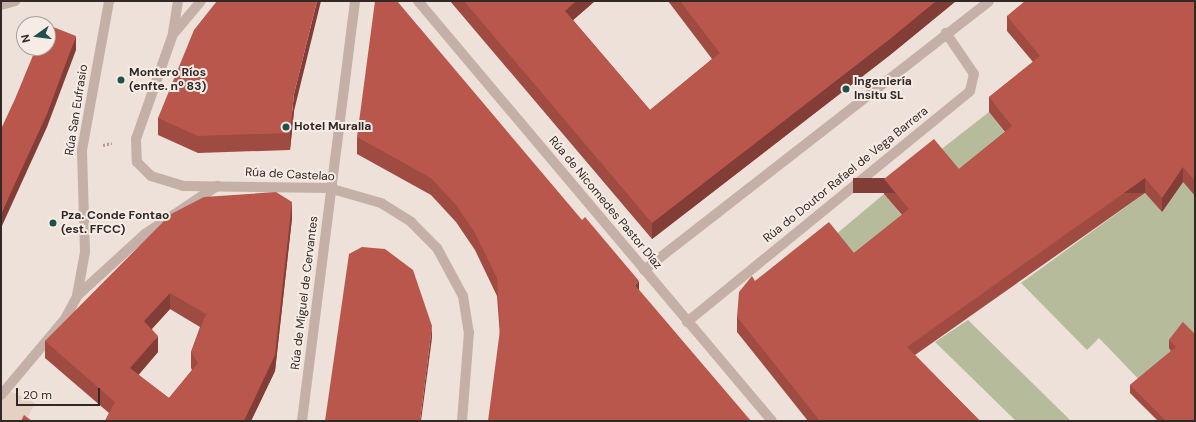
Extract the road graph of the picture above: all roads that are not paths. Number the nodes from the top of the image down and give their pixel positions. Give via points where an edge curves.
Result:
1 (15, 1) edge
2 (109, 1) edge
3 (178, 1) edge
4 (201, 1) edge
5 (355, 1) edge
6 (418, 1) edge
7 (989, 1) edge
8 (1, 5) edge
9 (946, 33) junction
10 (173, 34) junction
11 (217, 186) junction
12 (329, 188) junction
13 (644, 270) junction
14 (77, 296) junction
15 (687, 322) junction
16 (1, 396) edge
17 (302, 421) edge
18 (462, 421) edge
19 (772, 421) edge

1 - 8 street, bridge
2 - 14 street, Rúa San Eufrasio via 82,150 85,252
3 - 10 street
4 - 10 street
5 - 12 street, Rúa de Miguel de Cervantes
6 - 13 street, Rúa de Nicomedes Pastor Díaz
7 - 9 street
9 - 13 street
9 - 15 street, Rúa do Doutor Rafael de Vega Barrera via 974,74 970,91
10 - 11 street, Rúa de Castelao via 141,121 135,151 137,162 144,171 165,182
11 - 12 street, Rúa de Castelao
11 - 14 street via 146,234
12 - 17 street, Rúa de Miguel de Cervantes via 325,249
12 - 18 street, Rúa de Castelao via 373,199 396,211 421,231 447,263 463,296 469,332
13 - 15 street, Rúa de Nicomedes Pastor Díaz
14 - 16 street via 65,319
15 - 19 street, Rúa de Nicomedes Pastor Díaz

